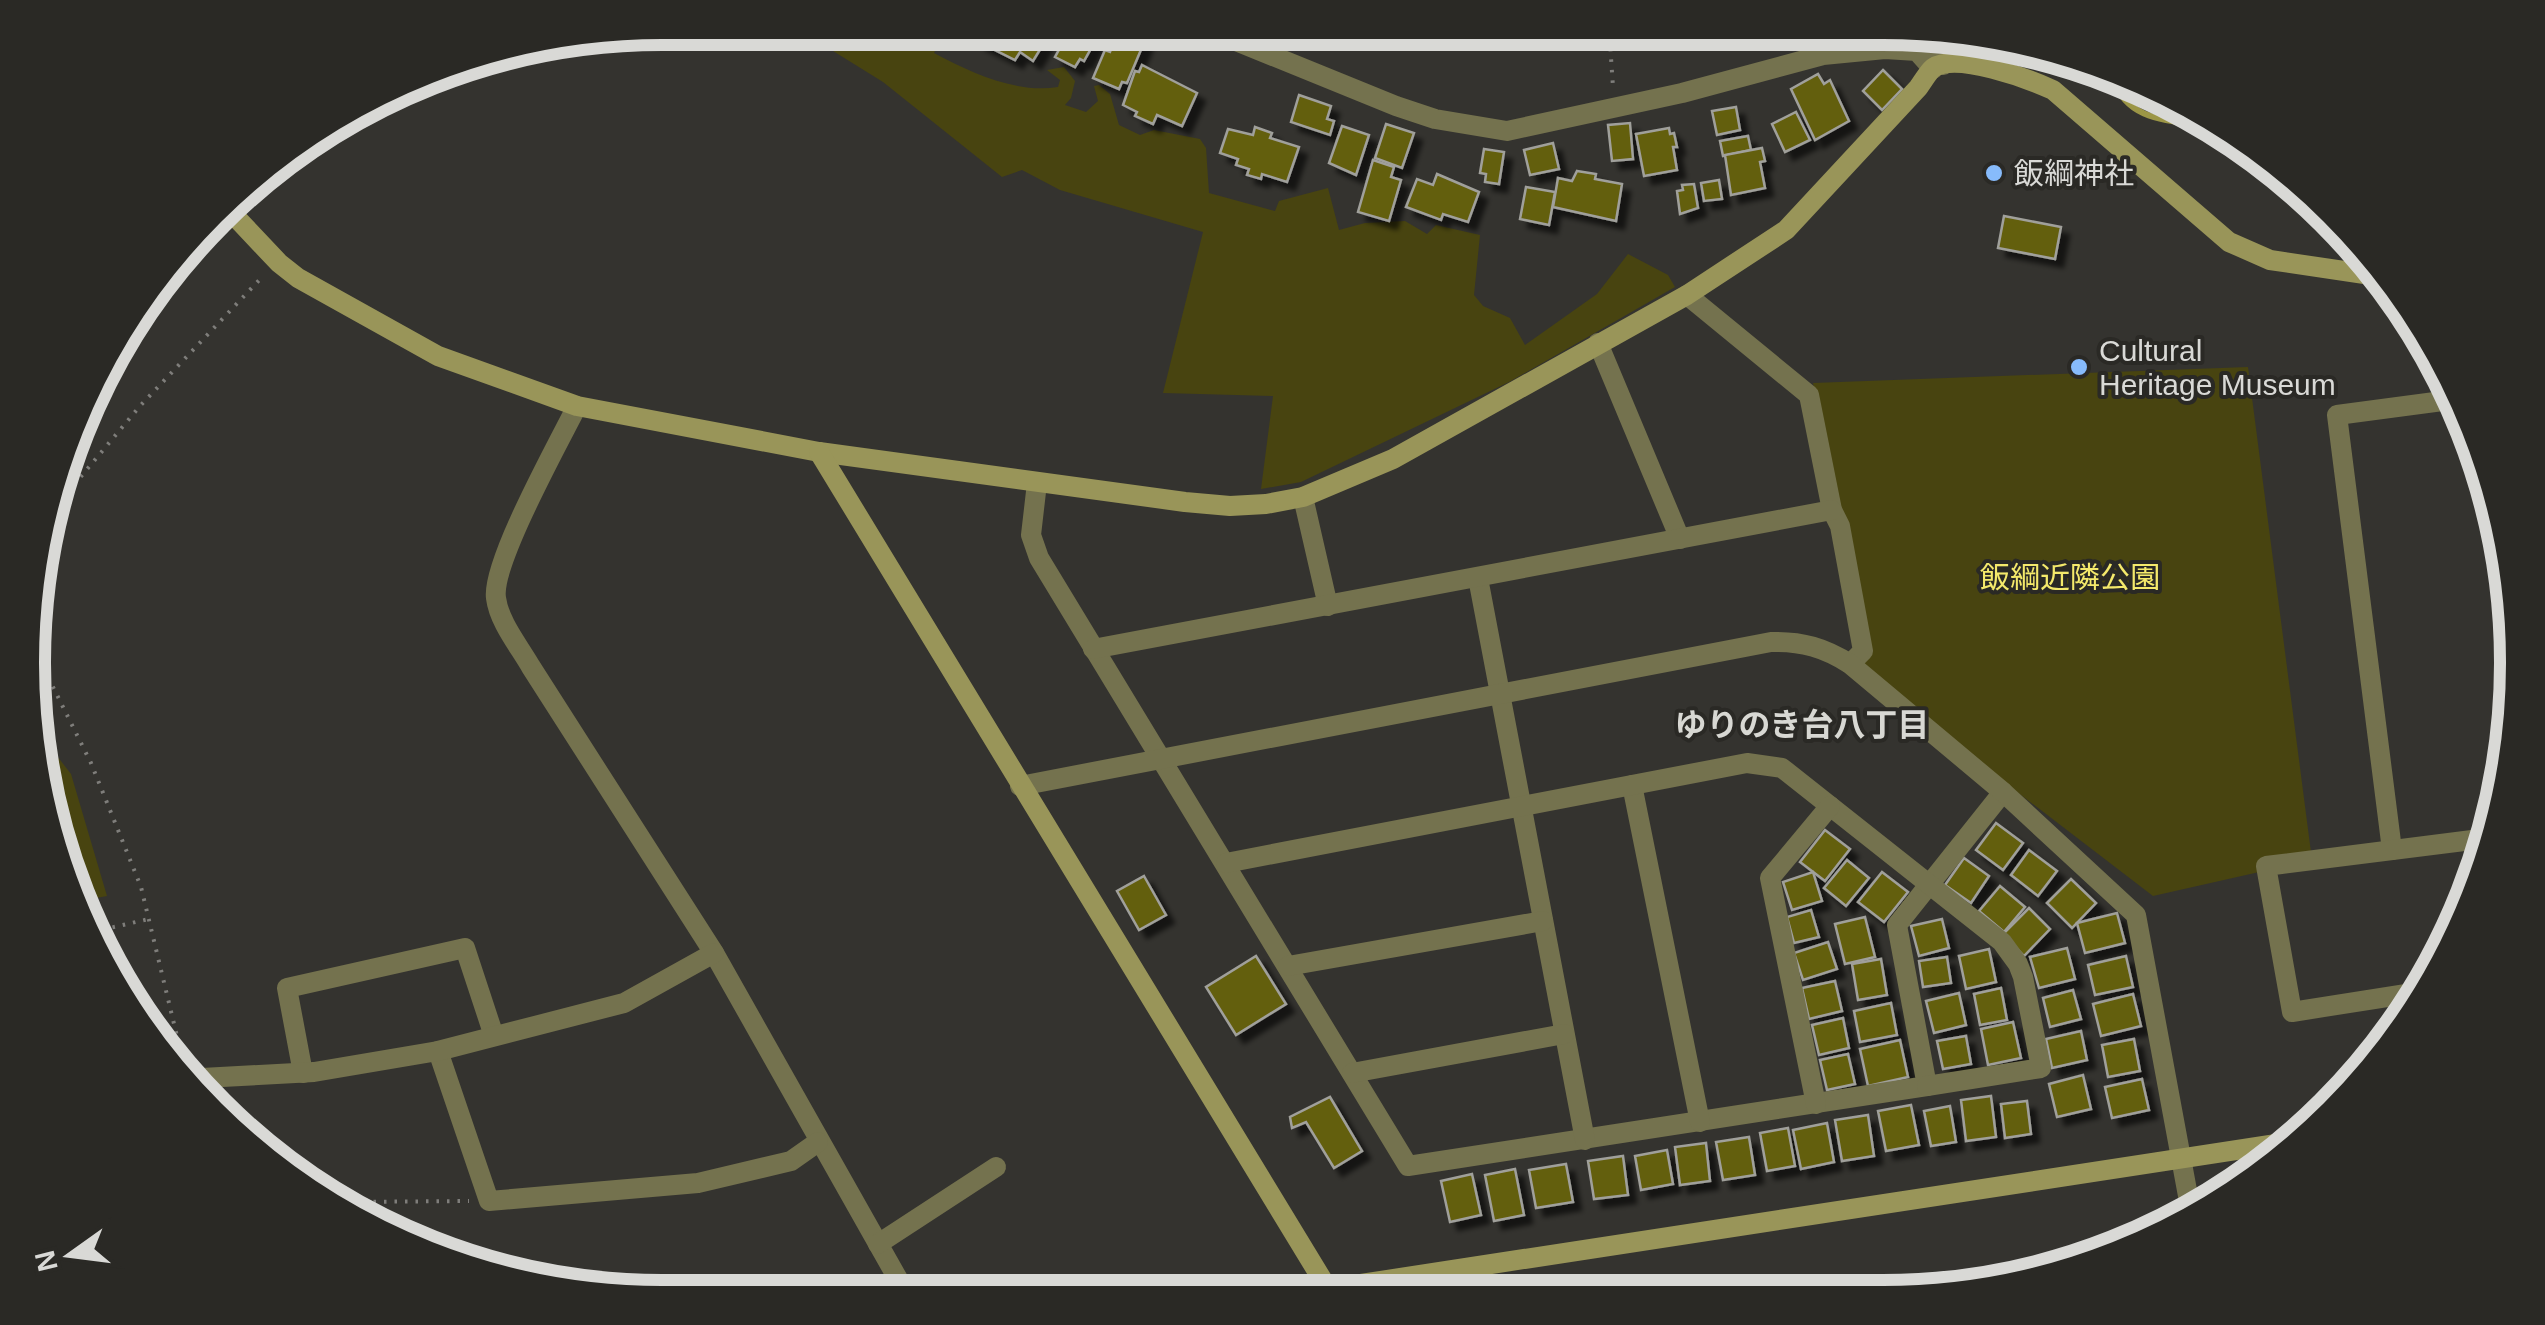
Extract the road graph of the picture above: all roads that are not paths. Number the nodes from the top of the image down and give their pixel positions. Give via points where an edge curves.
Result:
1 (1243, 45) edge
2 (1939, 48) edge
3 (1938, 67) junction
4 (235, 217) edge
5 (2361, 274) edge
6 (1686, 295) junction
7 (1598, 343) junction
8 (2442, 401) edge
9 (577, 406) junction
10 (819, 452) junction
11 (1037, 484) junction
12 (1303, 498) junction
13 (1832, 510) junction
14 (1680, 539) junction
15 (1478, 578) junction
16 (1328, 606) junction
17 (1093, 649) junction
18 (1850, 664) junction
19 (1500, 693) junction
20 (1160, 759) junction
21 (1632, 785) junction
22 (1020, 786) junction
23 (2002, 792) junction
24 (1830, 806) junction
25 (1522, 808) junction
26 (2474, 840) edge
27 (2392, 850) junction
28 (1226, 863) junction
29 (1927, 885) junction
30 (1543, 920) junction
31 (714, 953) junction
32 (1288, 966) junction
33 (2403, 995) edge
34 (1564, 1034) junction
35 (494, 1036) junction
36 (438, 1050) junction
37 (1352, 1072) junction
38 (303, 1073) junction
39 (205, 1077) edge
40 (1927, 1086) junction
41 (1816, 1104) junction
42 (1700, 1122) junction
43 (1585, 1140) junction
44 (818, 1142) junction
45 (2266, 1145) edge
46 (2181, 1158) junction
47 (996, 1168) dead end
48 (2188, 1199) edge
49 (878, 1244) junction
50 (898, 1280) edge
51 (1322, 1280) edge
52 (1399, 1280) edge

1 - 3 street via 1436,120 1507,131 1842,52 1917,51
2 - 3 street
3 - 5 street via 1979,66 2053,90 2229,242 2270,260
3 - 6 street via 1786,230
4 - 9 street via 298,278 438,356
6 - 7 street
6 - 13 street via 1810,395
7 - 12 street via 1408,451
7 - 14 street
8 - 27 street via 2337,415
9 - 10 street
9 - 31 street via 500,564 496,597 523,653
10 - 11 street
10 - 22 street
11 - 12 street via 1230,506
11 - 17 street via 1032,535 1039,558
12 - 16 street
13 - 14 street
13 - 18 street via 1863,651
14 - 15 street
15 - 16 street
15 - 19 street
16 - 17 street
17 - 20 street
18 - 19 street via 1810,644 1771,642
18 - 23 street
19 - 20 street
19 - 25 street
20 - 22 street
20 - 28 street
21 - 24 street via 1758,763 1782,768
21 - 25 street
21 - 42 street
22 - 51 street
23 - 29 street
23 - 46 street via 2136,915
24 - 29 street
24 - 41 street via 1770,878
25 - 28 street
25 - 30 street
26 - 27 street
27 - 33 street via 2266,866 2292,1012
28 - 32 street
29 - 40 street via 1897,925
29 - 40 street via 2002,942 2018,964 2041,1068
30 - 32 street
30 - 34 street
31 - 35 street via 624,1003
31 - 44 street
32 - 37 street
34 - 37 street
34 - 43 street
35 - 36 street
35 - 38 street via 465,948 287,988
36 - 38 street
36 - 44 street via 489,1201 698,1182 791,1161
37 - 43 street via 1408,1166
38 - 39 street
40 - 41 street
41 - 42 street
42 - 43 street
44 - 49 street
45 - 46 street
46 - 48 street
46 - 52 street
47 - 49 street
49 - 50 street

